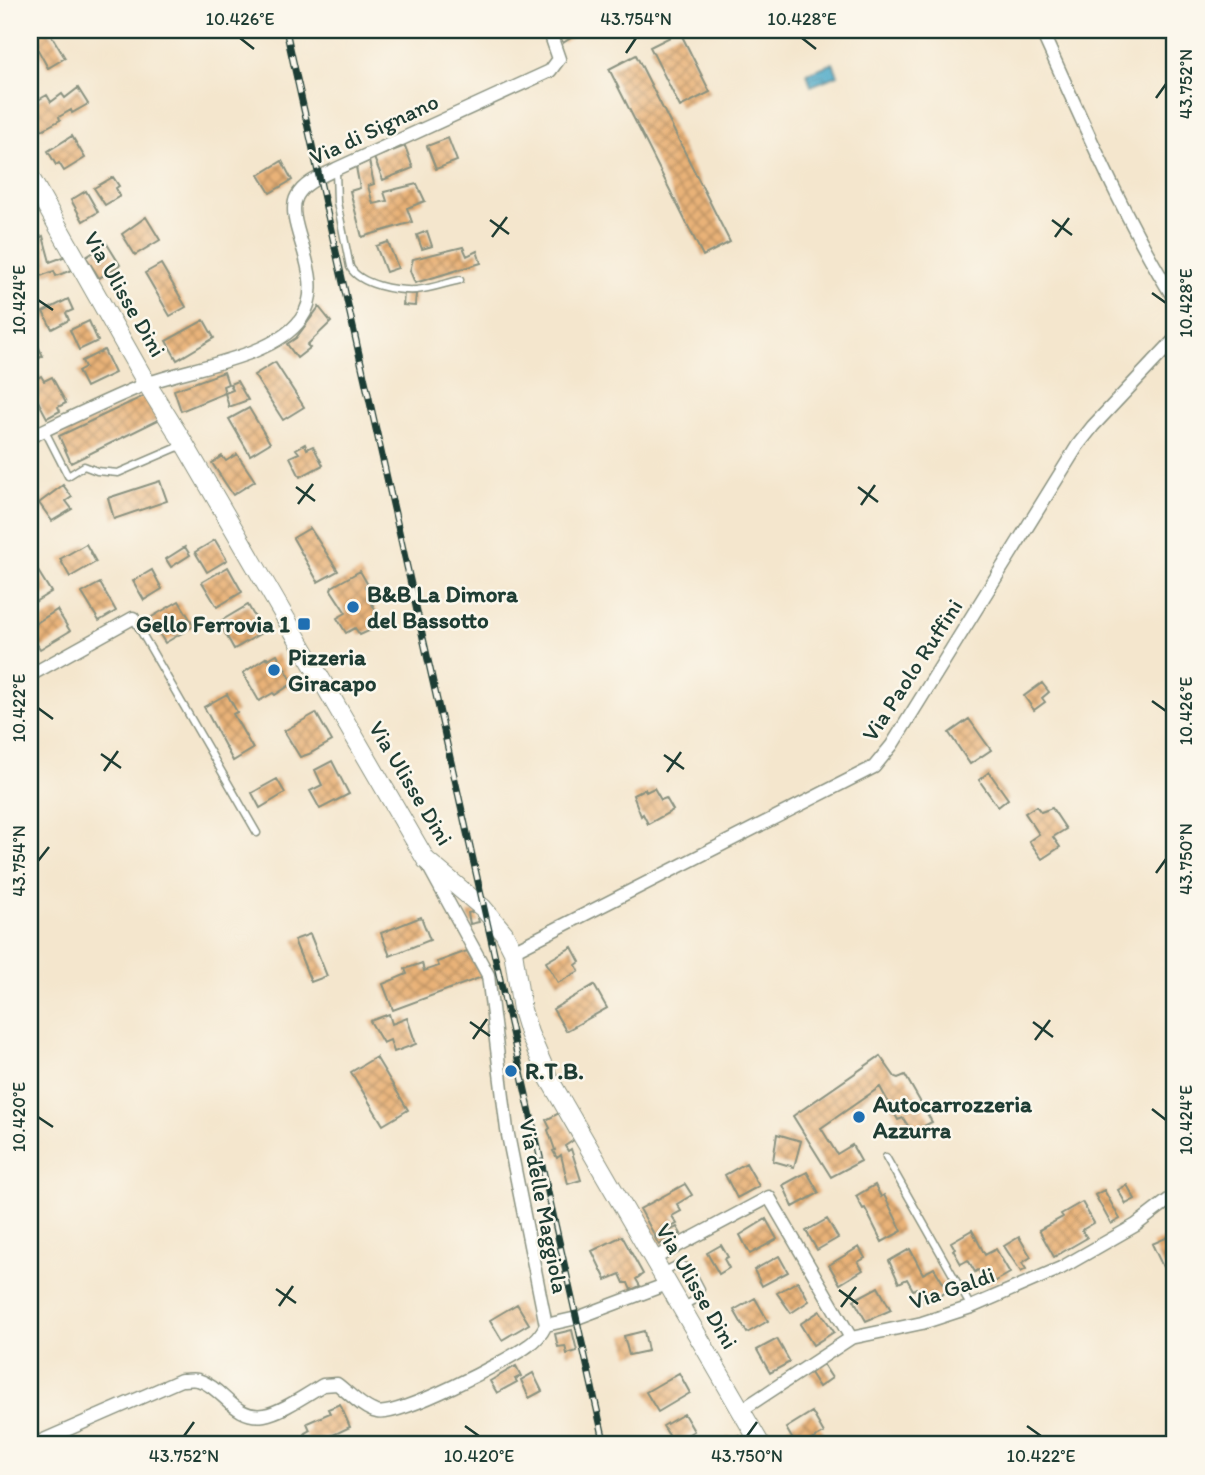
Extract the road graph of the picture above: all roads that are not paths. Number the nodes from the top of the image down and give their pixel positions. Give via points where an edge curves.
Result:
1 (549, 30) edge
2 (1041, 30) edge
3 (336, 169) junction
4 (30, 177) edge
5 (460, 280) dead end
6 (1175, 300) edge
7 (1175, 339) edge
8 (147, 384) junction
9 (44, 430) junction
10 (30, 437) edge
11 (185, 444) junction
12 (133, 618) joint
13 (30, 666) edge
14 (257, 832) dead end
15 (426, 860) junction
16 (513, 951) junction
17 (886, 1157) dead end
18 (1175, 1195) edge
19 (660, 1272) junction
20 (971, 1307) junction
21 (681, 1308) junction
22 (546, 1325) junction
23 (851, 1338) junction
24 (740, 1411) junction
25 (32, 1445) edge
26 (761, 1445) edge

1 - 3 street, Via di Signano via 559,59 550,71
2 - 6 street via 1131,220
3 - 5 lane via 337,202 354,274 366,282 416,290
3 - 8 street, Via di Signano via 304,187 294,204 310,285 308,304 296,325 263,348
4 - 8 street, Via Ulisse Dini
7 - 16 street, Via Paolo Ruffini via 1078,445 874,767
8 - 9 street, Via di Signano
8 - 11 street, Via Ulisse Dini
9 - 10 street, Via di Signano
9 - 11 lane via 68,476 84,466 118,473
11 - 15 street, Via Ulisse Dini
12 - 13 street via 34,673
12 - 14 lane
15 - 16 street, Via Ulisse Dini via 494,919
15 - 22 street, Via delle Maggiola via 488,975 507,1130
16 - 19 street, Via Ulisse Dini via 522,1010 536,1051
17 - 20 lane
18 - 20 street, Via Galdi via 1136,1225 1061,1268
19 - 21 street, Via Ulisse Dini
19 - 21 lane via 678,1264 690,1268 701,1289 696,1299
19 - 22 street, Via delle Maggiola via 577,1318
19 - 23 street, Via delle Maggiola via 769,1197
20 - 23 street, Via Galdi
21 - 24 street, Via Ulisse Dini
22 - 25 street, Via delle Maggiola via 529,1346 395,1411 376,1412 332,1383 271,1413 253,1416 239,1411 204,1383 181,1380
23 - 24 street, Via Galdi
24 - 26 street, Via Ulisse Dini

